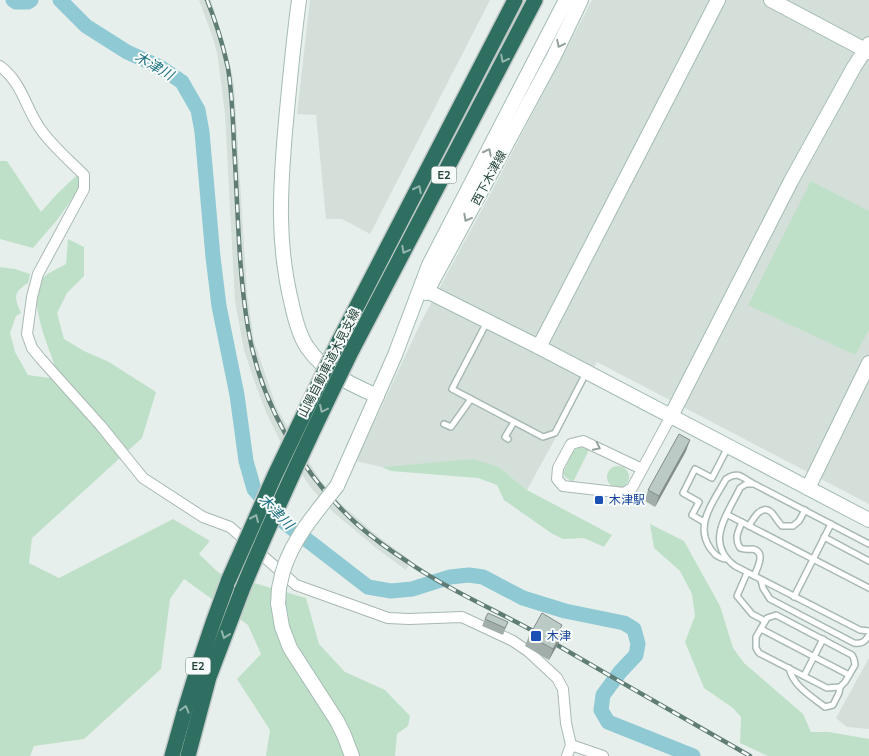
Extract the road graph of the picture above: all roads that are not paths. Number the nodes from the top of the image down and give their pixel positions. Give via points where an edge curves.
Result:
1 (299, 0) edge
2 (516, 0) edge
3 (535, 0) edge
4 (566, 0) edge
5 (581, 0) edge
6 (718, 0) edge
7 (771, 0) edge
8 (868, 49) edge
9 (0, 66) edge
10 (424, 290) junction
11 (488, 322) junction
12 (539, 347) junction
13 (869, 363) edge
14 (586, 372) junction
15 (377, 396) junction
16 (471, 399) junction
17 (671, 416) junction
18 (514, 422) junction
19 (444, 424) dead end
20 (508, 439) dead end
21 (728, 446) junction
22 (642, 469) junction
23 (712, 478) junction
24 (724, 484) junction
25 (754, 484) junction
26 (808, 488) junction
27 (805, 510) junction
28 (728, 515) junction
29 (869, 520) edge
30 (704, 522) junction
31 (742, 522) junction
32 (831, 524) junction
33 (749, 526) junction
34 (824, 537) junction
35 (869, 544) edge
36 (813, 559) junction
37 (726, 560) junction
38 (869, 561) edge
39 (747, 573) junction
40 (754, 576) junction
41 (761, 580) junction
42 (869, 588) edge
43 (794, 596) junction
44 (765, 621) junction
45 (761, 629) junction
46 (869, 631) edge
47 (869, 635) edge
48 (823, 639) junction
49 (814, 656) junction
50 (789, 668) junction
51 (849, 675) junction
52 (804, 676) junction
53 (840, 687) junction
54 (571, 746) junction
55 (172, 756) edge
56 (188, 756) edge
57 (352, 756) edge
58 (567, 756) edge
59 (603, 756) edge

1 - 15 street via 280,196 282,258 289,295 306,345 320,363 348,384
55 -> 2 highway, 山陽自動車道木見支線 / E2, bridge via 213,622 274,477 339,341
3 -> 56 highway, 山陽自動車道木見支線 / E2, bridge via 305,446 266,531 209,677
10 -> 4 street, 西下木津線 via 429,265
5 -> 10 street, 西下木津線 via 553,58
6 - 12 street
7 - 8 street
8 - 17 street via 791,181
9 - 54 street via 23,93 38,126 84,175 84,189 38,274 32,297 27,334 41,359 143,478 203,518 230,527 296,585 388,618 462,617 529,652 557,678 563,690
10 - 11 street
10 - 15 street, 西下木津線
11 - 12 street
11 - 16 lane via 452,389
12 - 14 street
13 - 26 street
14 - 17 street
14 - 18 lane via 555,432 543,437
15 - 57 street, 西下木津線, bridge via 337,486 288,558 280,583 278,604 290,648 337,721
16 - 18 lane
16 - 19 lane via 451,427
17 - 21 street
17 - 22 street
18 - 20 lane via 504,437
21 - 23 lane
21 - 26 street
22 -> 22 street via 632,488 624,493 563,486 557,479 558,468 571,444 583,441
23 - 24 lane
23 - 30 lane via 695,469 683,493 699,502 692,515
24 - 25 lane via 726,479 737,474
24 - 30 lane
25 - 27 lane
25 - 28 lane via 740,488
26 - 29 street
27 - 32 lane
27 - 33 lane via 800,521 793,526 782,526 772,513 761,510
28 - 31 lane
28 - 37 lane via 719,533 721,551
30 - 37 lane via 705,540 716,556
31 - 33 lane
31 - 40 lane via 736,536 737,543 740,548 756,550 760,554 761,560
32 - 34 lane
32 - 35 lane
33 - 36 lane
34 - 36 lane
34 - 38 lane
36 - 42 lane
36 - 43 lane
37 - 39 lane
39 - 40 lane
39 - 44 lane via 737,596 752,614
40 - 41 lane
41 - 43 lane
41 - 47 lane via 770,599 854,643 861,644
43 - 46 lane via 860,630
44 - 45 lane
44 - 48 lane via 776,615
45 - 49 lane
45 - 50 lane via 756,637 759,653
48 - 49 lane
48 - 51 lane via 852,654 854,665
49 - 51 lane
49 - 52 lane
50 - 52 lane
50 - 53 lane via 791,677 799,686 825,707 833,705
51 - 53 lane
52 - 53 lane via 827,688
54 - 58 street
54 - 59 street

